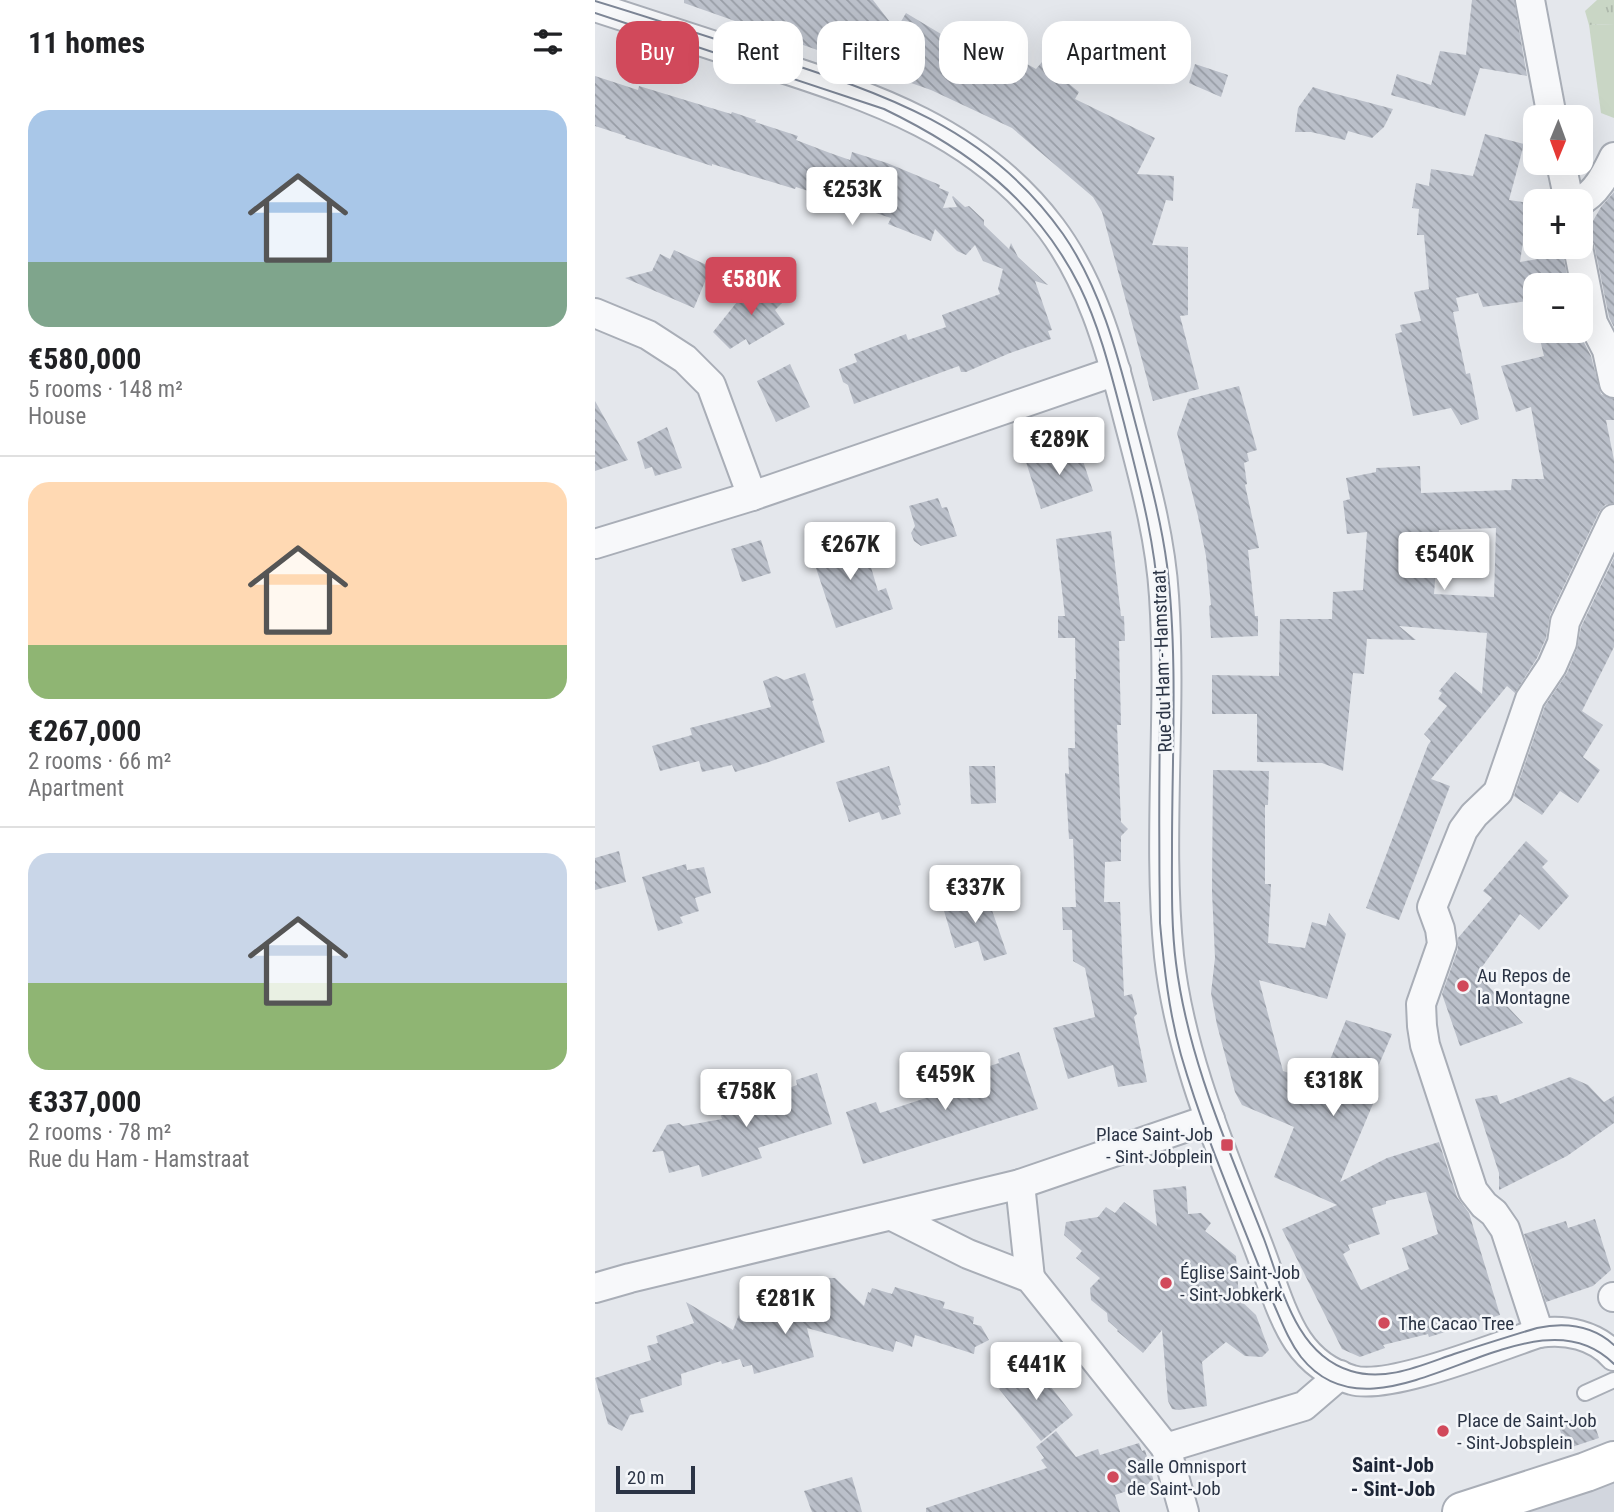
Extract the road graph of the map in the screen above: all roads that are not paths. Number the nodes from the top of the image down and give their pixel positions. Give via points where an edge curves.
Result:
1 (1530, 0) edge
2 (595, 8) edge
3 (1550, 105) edge
4 (1614, 157) edge
5 (1593, 190) edge
6 (1580, 259) edge
7 (595, 313) edge
8 (1116, 371) junction
9 (1614, 383) edge
10 (753, 496) junction
11 (1614, 519) edge
12 (595, 544) edge
13 (1210, 1119) junction
14 (1020, 1184) junction
15 (892, 1216) junction
16 (1030, 1278) junction
17 (595, 1288) edge
18 (1539, 1333) junction
19 (1614, 1356) edge
20 (1340, 1375) junction
21 (1614, 1380) edge
22 (1585, 1393) dead end
23 (1166, 1448) junction
24 (1614, 1461) edge
25 (1184, 1512) edge
26 (1462, 1512) edge

1 - 3 street
2 - 8 street, Rue du Ham - Hamstraat via 886,105 965,146 1011,185 1059,240 1085,286
4 - 5 street
6 - 9 street via 1593,323 1607,349
7 - 10 street via 657,341 685,359 711,385
8 - 10 street
8 - 13 street, Rue du Ham - Hamstraat via 1154,521 1164,594 1169,960 1180,1024
10 - 12 street
11 - 18 street via 1565,622 1552,666 1530,699 1498,792 1463,830 1437,894 1432,907 1442,944 1421,1004 1425,1045 1473,1191 1505,1228
13 - 14 street
13 - 20 street, Rue du Ham - Hamstraat via 1291,1329 1316,1362
14 - 15 street
14 - 16 street
15 - 16 street via 968,1254
15 - 17 street
16 - 23 street
18 - 19 street via 1584,1336
18 - 20 street via 1388,1381 1363,1382
20 - 23 street via 1304,1406
21 - 22 lane
23 - 25 street
24 - 26 main road

